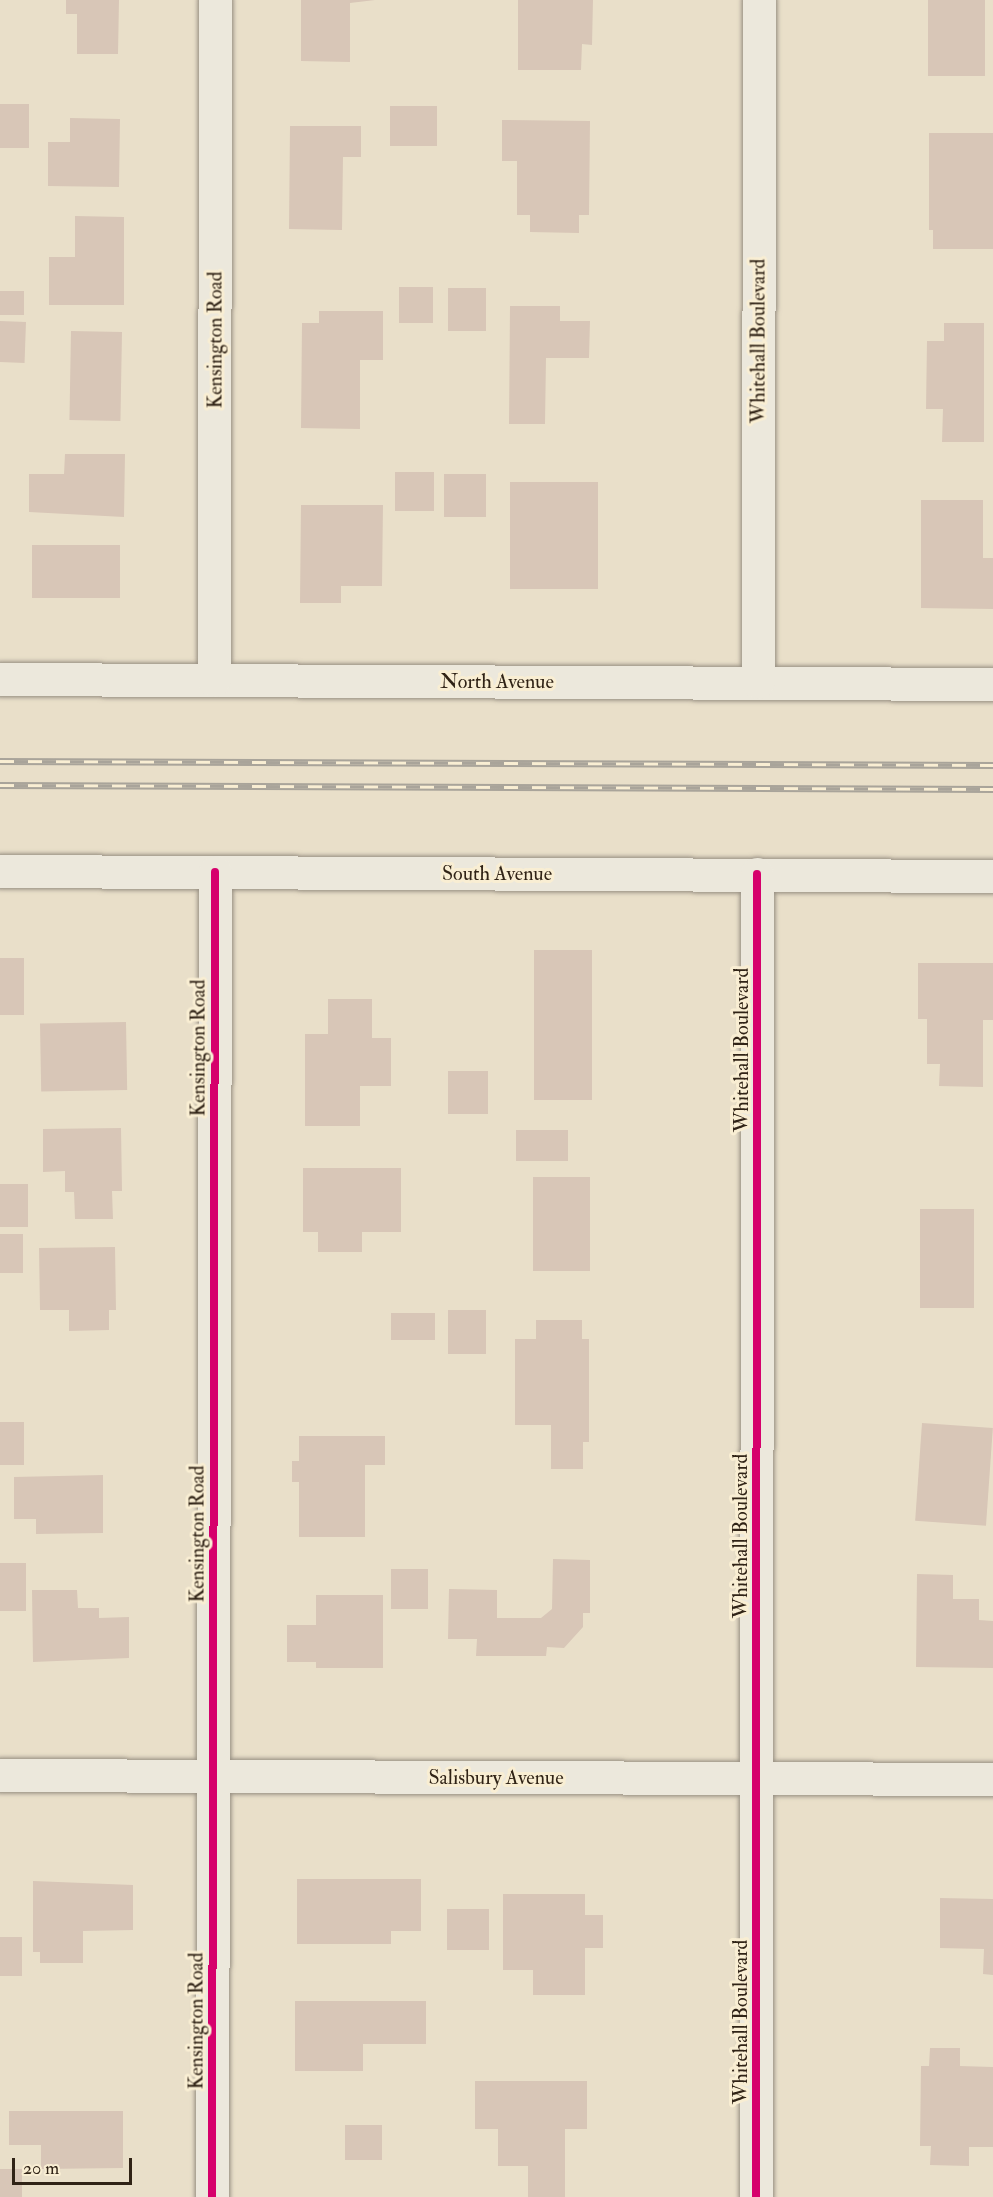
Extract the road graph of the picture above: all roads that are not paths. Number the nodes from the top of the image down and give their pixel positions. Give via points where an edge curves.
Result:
1 (215, 0) edge
2 (759, 0) edge
3 (0, 679) edge
4 (214, 680) junction
5 (758, 682) junction
6 (993, 684) edge
7 (0, 872) edge
8 (215, 872) junction
9 (758, 874) junction
10 (993, 876) edge
11 (0, 1774) edge
12 (212, 1776) junction
13 (756, 1778) junction
14 (993, 1779) edge
15 (212, 2197) edge
16 (756, 2197) edge

1 - 4 street, Kensington Road
2 - 5 street, Whitehall Boulevard
3 - 4 street, North Avenue
4 - 5 street, North Avenue
5 - 6 street, North Avenue
7 - 8 street, South Avenue
8 - 9 street, South Avenue
8 - 12 street, Kensington Road
9 - 10 street, South Avenue
9 - 13 street, Whitehall Boulevard
11 - 12 street, Salisbury Avenue
12 - 13 street, Salisbury Avenue
12 - 15 street, Kensington Road
13 - 14 street, Salisbury Avenue
13 - 16 street, Whitehall Boulevard

